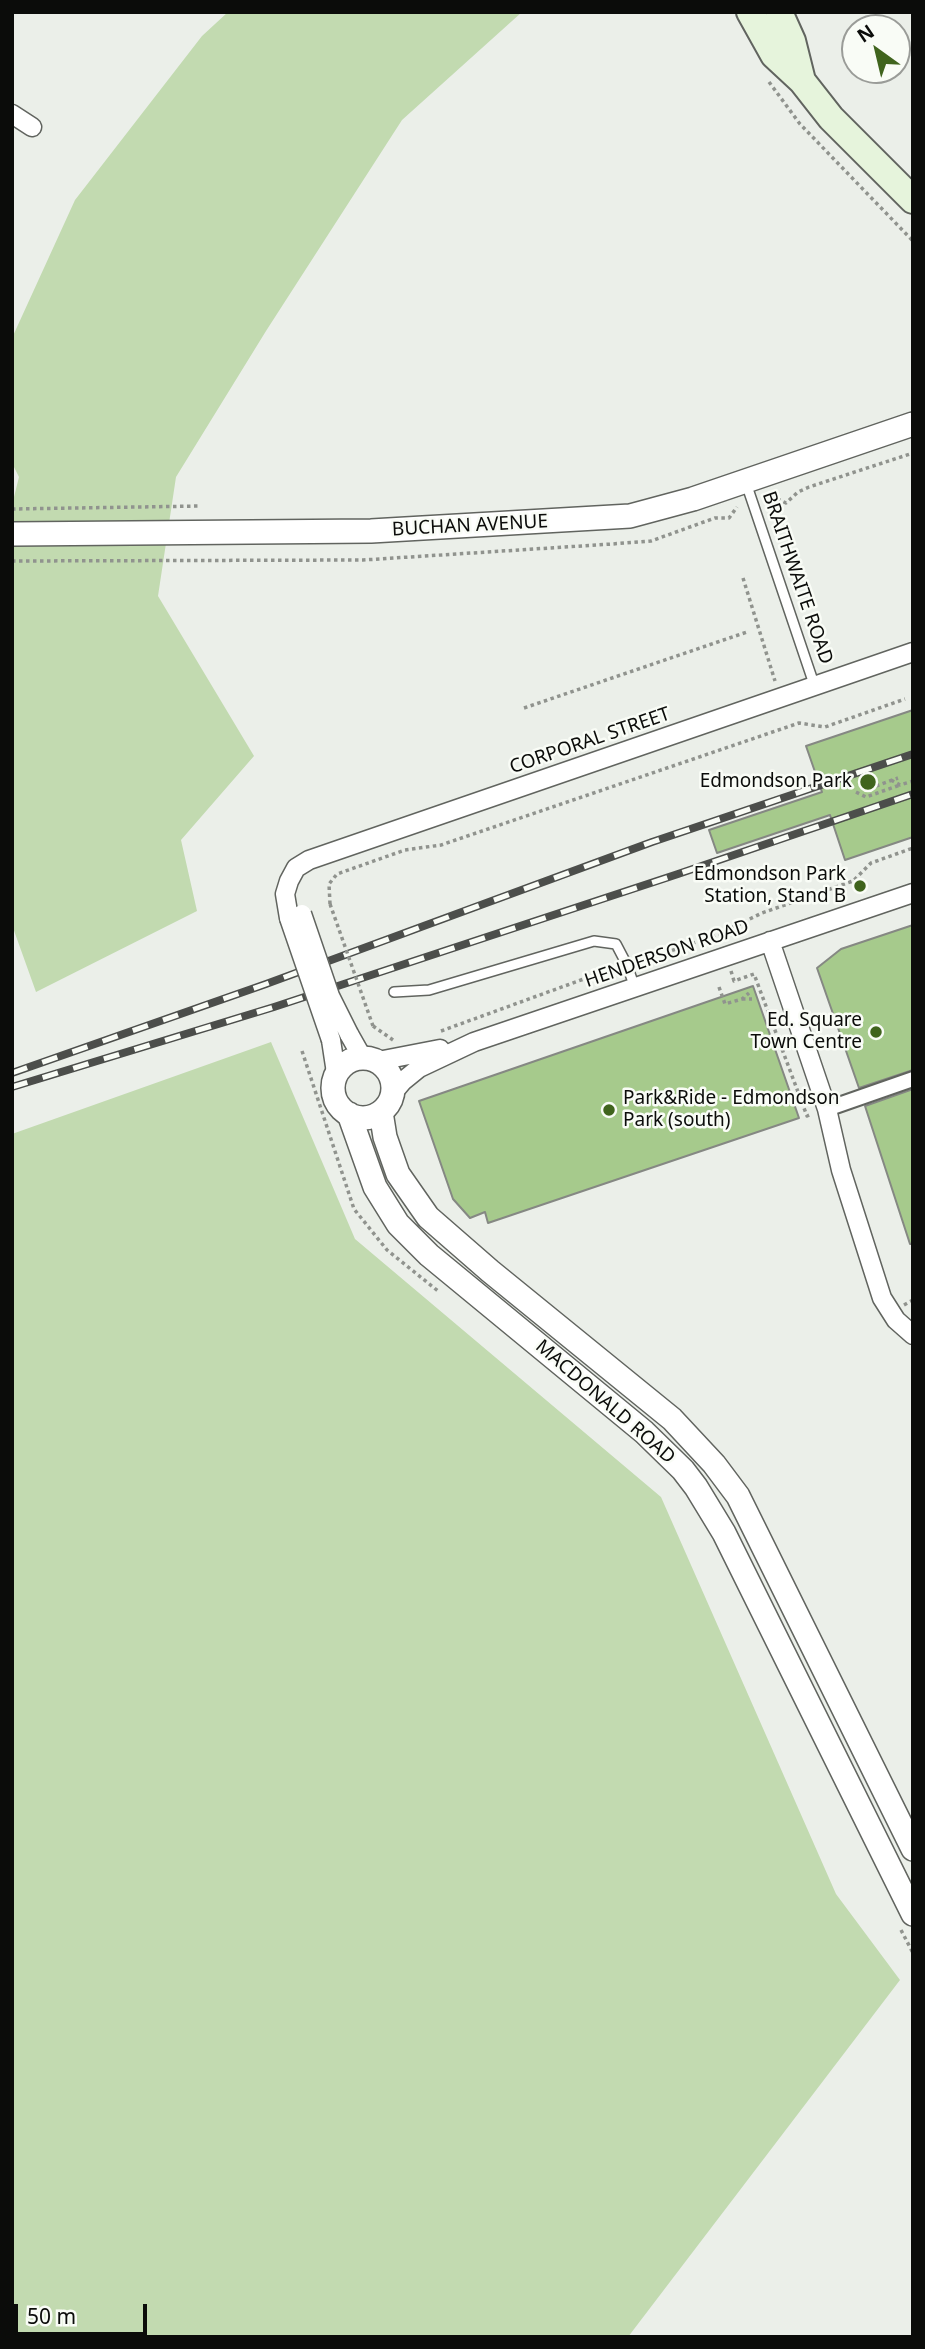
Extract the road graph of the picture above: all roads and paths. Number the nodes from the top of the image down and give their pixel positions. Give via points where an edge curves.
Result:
1 (750, 12) edge
2 (779, 12) edge
3 (802, 81) junction
4 (12, 114) edge
5 (33, 127) dead end
6 (913, 200) edge
7 (913, 424) edge
8 (913, 453) edge
9 (745, 481) junction
10 (786, 503) dead end
11 (200, 506) dead end
12 (12, 509) edge
13 (729, 519) dead end
14 (12, 534) edge
15 (12, 561) edge
16 (743, 578) dead end
17 (747, 632) dead end
18 (913, 652) edge
19 (815, 687) junction
20 (905, 699) dead end
21 (771, 702) junction
22 (524, 708) dead end
23 (781, 729) junction
24 (898, 778) dead end
25 (891, 780) junction
26 (913, 781) edge
27 (901, 785) junction
28 (876, 786) dead end
29 (856, 792) dead end
30 (913, 848) edge
31 (913, 892) edge
32 (295, 916) junction
33 (770, 941) junction
34 (627, 965) junction
35 (754, 974) dead end
36 (719, 987) dead end
37 (635, 988) junction
38 (394, 992) dead end
39 (749, 993) dead end
40 (742, 999) junction
41 (752, 999) dead end
42 (432, 1035) dead end
43 (403, 1041) dead end
44 (474, 1042) junction
45 (302, 1051) dead end
46 (370, 1059) junction
47 (336, 1073) junction
48 (913, 1079) edge
49 (386, 1103) junction
50 (827, 1109) junction
51 (349, 1114) junction
52 (447, 1298) dead end
53 (913, 1335) edge
54 (738, 1496) junction
55 (712, 1510) junction
56 (913, 1849) edge
57 (913, 1914) edge

1 - 3 main road via 774,55
2 - 3 main road
3 - 6 main road via 831,118
4 - 5 street
7 - 9 street, BUCHAN AVENUE
8 - 10 path via 809,487
9 - 14 street, BUCHAN AVENUE via 660,510 620,517 371,531
9 - 19 lane, BRAITHWAITE ROAD
11 - 12 path
13 - 15 path via 715,518 651,541 446,555 309,561
16 - 21 path via 776,680 765,684
17 - 22 path
18 - 19 street, CORPORAL STREET
19 - 21 street, CORPORAL STREET
20 - 23 path via 825,727 799,723
21 - 23 path
21 - 32 street, CORPORAL STREET via 301,863 289,881
23 - 43 path, bridge via 441,845 405,850 338,874 329,884 330,904 373,1026 386,1037
24 - 25 path
25 - 27 path
25 - 28 path
26 - 27 path
27 - 29 path via 866,797
30 - 34 path via 872,863 853,881
31 - 33 street, HENDERSON ROAD
32 - 46 street, bridge via 349,1034
32 - 47 street, bridge via 331,1040
33 - 37 street, HENDERSON ROAD
33 - 50 street
34 - 37 lane
34 - 38 lane via 616,944 594,941 429,990
34 - 42 path
35 - 50 path via 807,1116
36 - 40 path via 725,1004
37 - 44 street, HENDERSON ROAD
39 - 40 path
40 - 41 path
44 - 46 street, HENDERSON ROAD
44 - 49 street, HENDERSON ROAD via 419,1068
45 - 52 path via 354,1209 387,1251
46 - 47 street via 345,1063
46 - 49 street via 392,1078
47 - 51 street via 333,1093
48 - 50 street
49 - 51 street via 365,1118
49 - 54 street, MACDONALD ROAD via 388,1146 398,1174 428,1217 672,1419
50 - 53 street via 841,1170 883,1298 896,1320
51 - 55 street, MACDONALD ROAD via 375,1187 398,1224 429,1255 644,1432 683,1470
54 - 55 street
54 - 56 street, MACDONALD ROAD
55 - 57 street, MACDONALD ROAD

